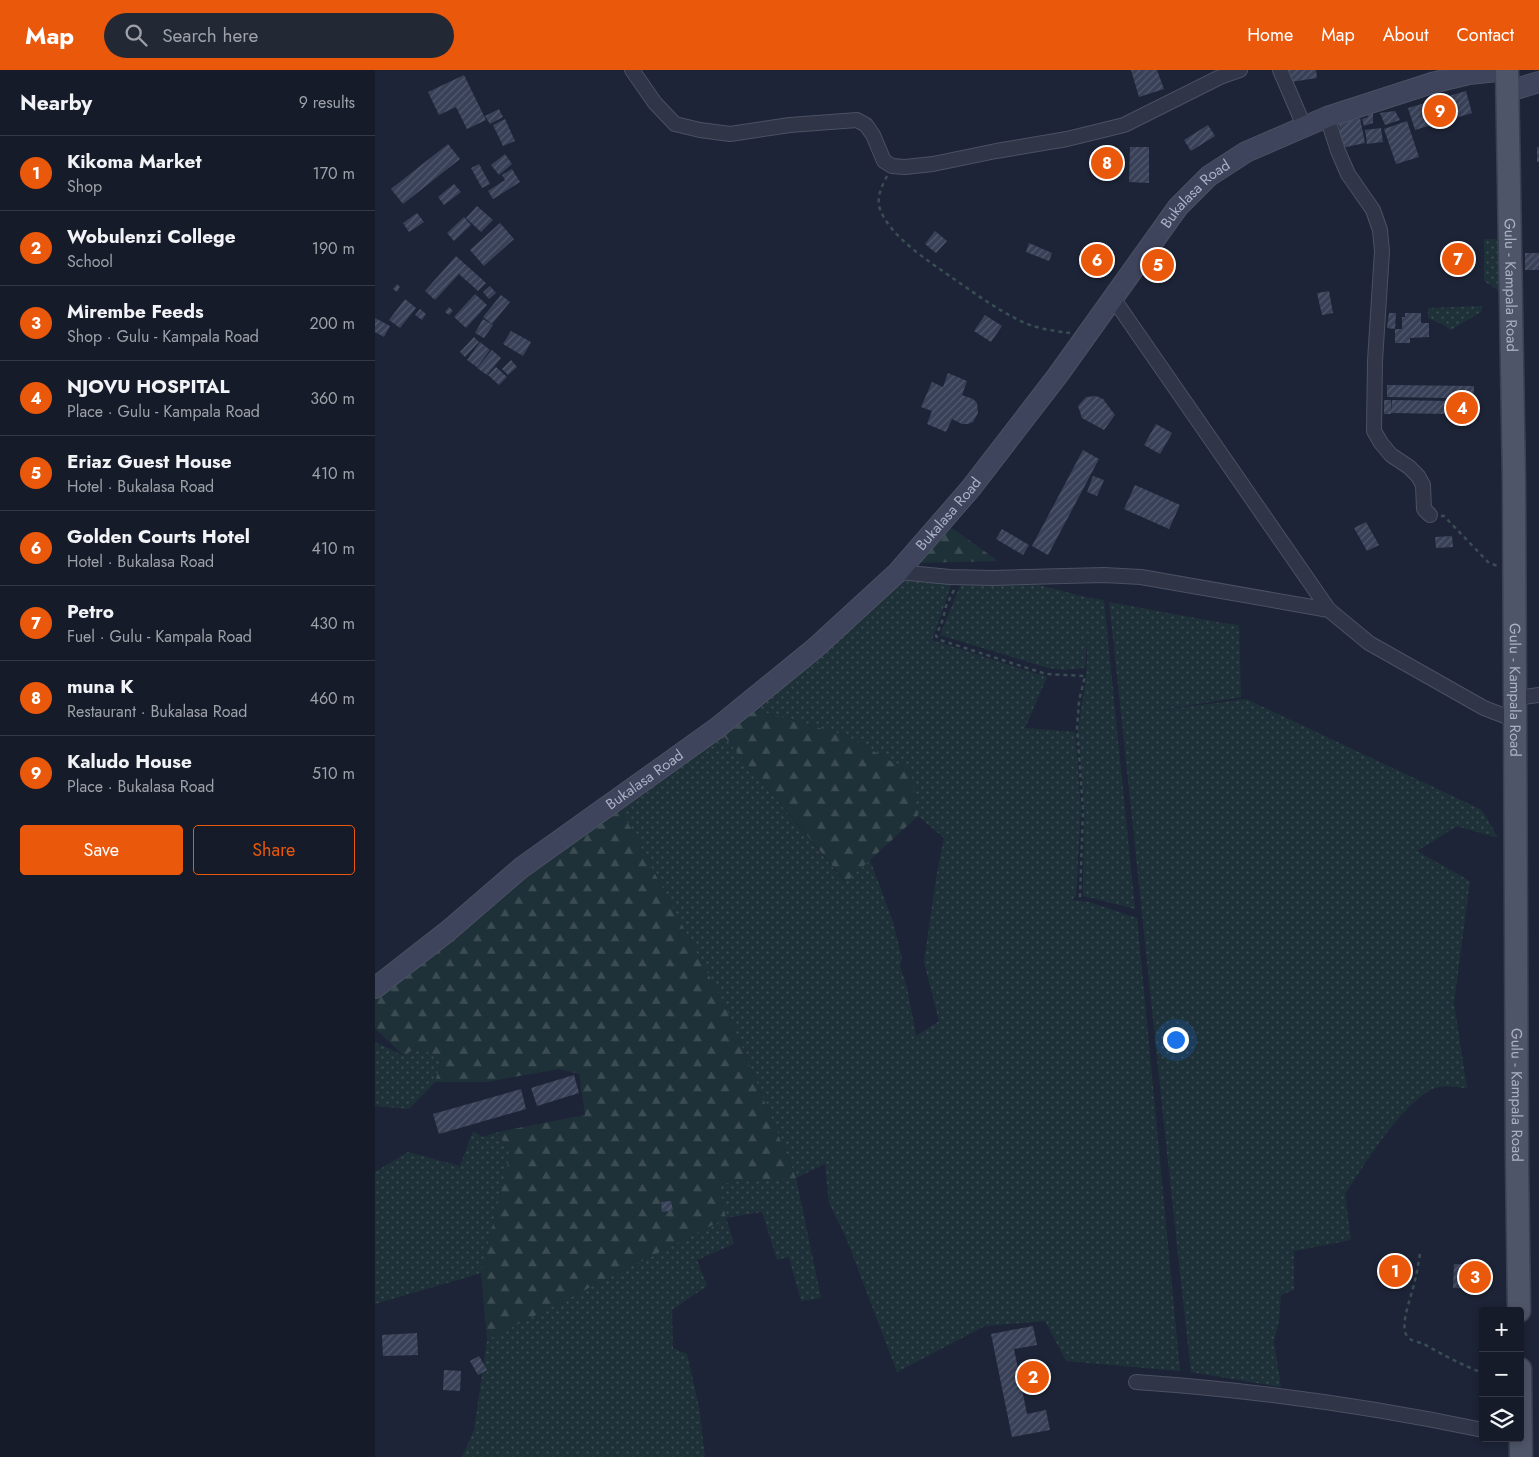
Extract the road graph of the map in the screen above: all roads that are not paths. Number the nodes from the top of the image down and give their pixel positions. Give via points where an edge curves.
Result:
1 (632, 70) edge
2 (1240, 70) edge
3 (1280, 70) edge
4 (1507, 77) edge
5 (1539, 82) edge
6 (1327, 117) junction
7 (1304, 126) junction
8 (1113, 298) junction
9 (1430, 515) road end
10 (898, 572) junction
11 (1329, 610) junction
12 (1539, 695) edge
13 (1516, 698) junction
14 (1515, 720) junction
15 (375, 988) edge
16 (1519, 1307) edge
17 (1136, 1382) dead end
18 (1520, 1397) edge
19 (1479, 1429) edge
20 (1521, 1444) edge

1 - 2 street via 655,103 675,124 730,134 857,120 866,125 873,135 884,161 892,166 905,167 1067,139 1124,125 1220,76
3 - 7 street
4 - 5 street, Bukalasa Road
4 - 6 street, Bukalasa Road via 1469,74
4 - 13 main road, Gulu - Kampala Road
6 - 7 street, Bukalasa Road
6 - 9 street via 1338,151 1373,210 1380,230 1382,251 1374,431 1391,455 1418,476 1423,485 1424,509
7 - 8 street, Bukalasa Road via 1246,152 1209,176 1178,207
8 - 10 street, Bukalasa Road via 971,488
8 - 11 street
10 - 11 street via 992,578 1141,577
10 - 15 street, Bukalasa Road via 814,649 717,728 521,868
11 - 14 street via 1369,643 1484,708
12 - 13 street
13 - 14 main road, Gulu - Kampala Road
14 - 16 main road, Gulu - Kampala Road
17 - 19 street via 1205,1386 1323,1402
18 - 20 main road

